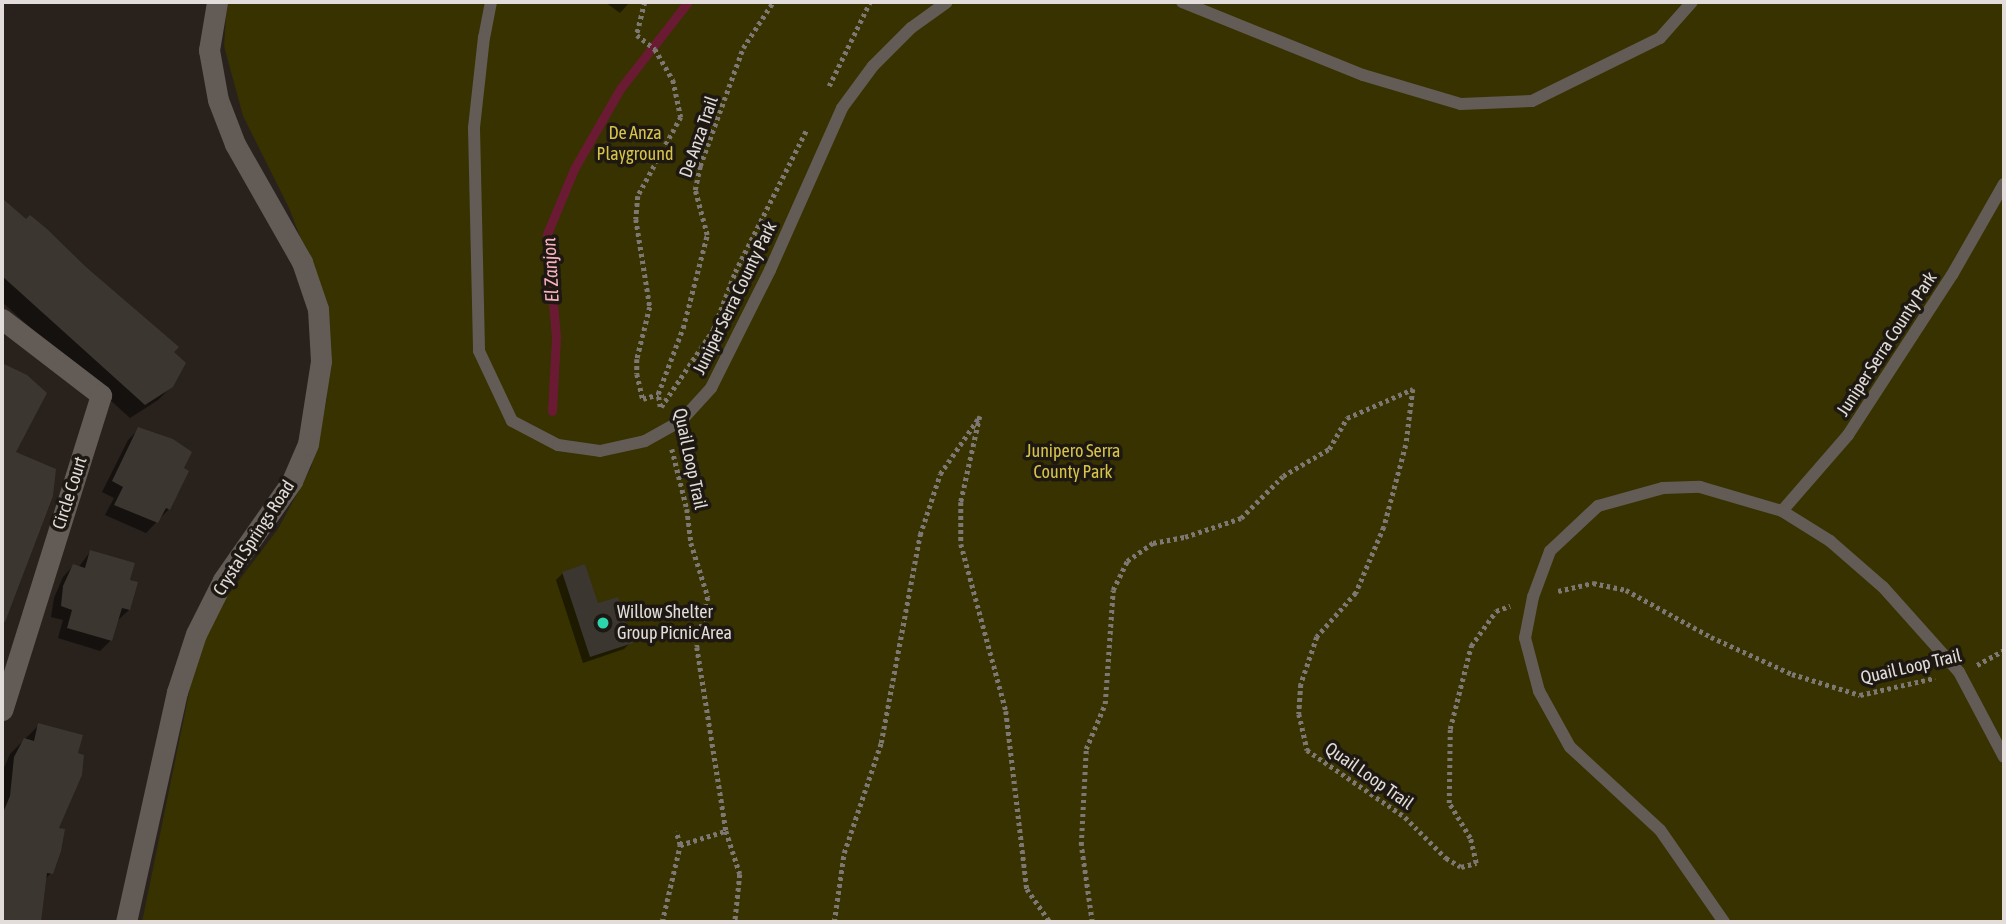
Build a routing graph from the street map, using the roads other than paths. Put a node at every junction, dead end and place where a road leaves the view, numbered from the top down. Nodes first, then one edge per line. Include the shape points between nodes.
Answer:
1 (217, 2) edge
2 (491, 2) edge
3 (947, 2) edge
4 (1182, 2) edge
5 (1692, 2) edge
6 (2004, 184) edge
7 (2, 319) edge
8 (1782, 510) junction
9 (2, 710) edge
10 (2004, 757) edge
11 (126, 922) edge
12 (1724, 922) edge

1 - 11 street, Crystal Springs Road via 209,50 218,100 235,144 302,261 318,309 321,361 308,444 297,469 223,580 196,634 177,692
2 - 3 lane, Juniper Serra County Park via 474,128 479,351 512,421 558,445 600,451 645,442 681,421 711,388 842,108 873,66 911,28
4 - 5 lane via 1363,75 1461,104 1532,100 1660,38
6 - 8 lane, Juniper Serra County Park via 1952,275 1848,435
7 - 9 street, Circle Court via 101,395
8 - 10 lane via 1830,541 1883,587 1959,672
8 - 12 lane via 1700,487 1663,488 1598,506 1550,551 1533,597 1525,638 1539,691 1570,747 1660,830

